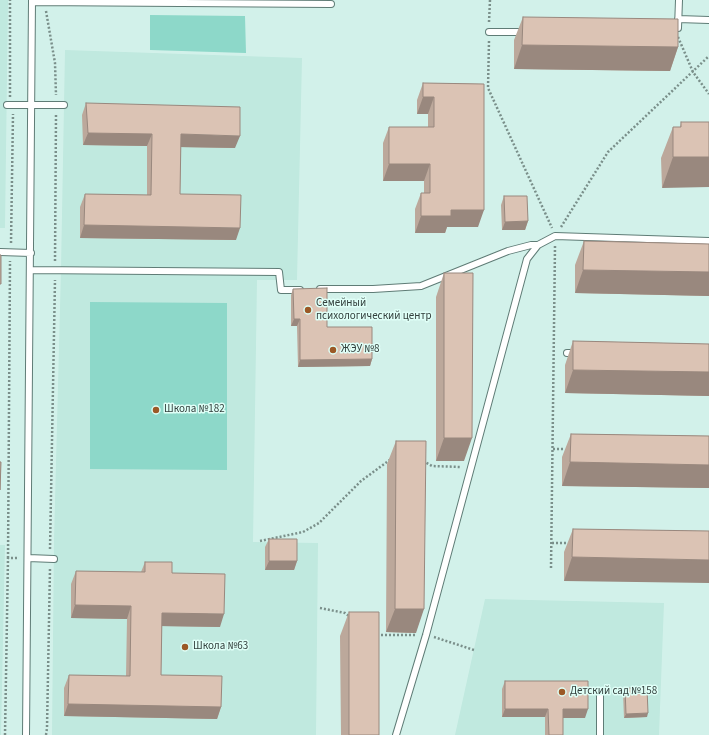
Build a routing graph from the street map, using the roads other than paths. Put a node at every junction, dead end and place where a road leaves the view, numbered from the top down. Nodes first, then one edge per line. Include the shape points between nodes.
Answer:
1 (679, 0) edge
2 (32, 1) edge
3 (260, 2) edge
4 (331, 4) dead end
5 (678, 19) junction
6 (709, 20) edge
7 (489, 32) road end
8 (529, 32) edge
9 (678, 36) edge
10 (10, 105) road end
11 (31, 105) junction
12 (64, 105) dead end
13 (709, 240) edge
14 (538, 245) junction
15 (0, 252) edge
16 (31, 253) junction
17 (31, 270) junction
18 (304, 290) edge
19 (312, 290) edge
20 (567, 353) dead end
21 (582, 354) edge
22 (28, 558) junction
23 (52, 558) road end
24 (600, 695) dead end
25 (26, 735) edge
26 (396, 735) edge
27 (600, 735) edge

1 - 5 lane
2 - 3 lane
2 - 11 lane
3 - 4 lane
5 - 6 lane
5 - 9 lane
7 - 8 lane
10 - 11 lane
11 - 12 lane
11 - 16 lane
13 - 14 lane via 555,236
14 - 19 lane via 508,251 421,286
14 - 26 lane via 528,259 426,635
15 - 16 lane
16 - 17 lane
17 - 18 lane via 279,272 281,290
17 - 22 lane
20 - 21 lane
22 - 23 lane
22 - 25 lane
24 - 27 lane

